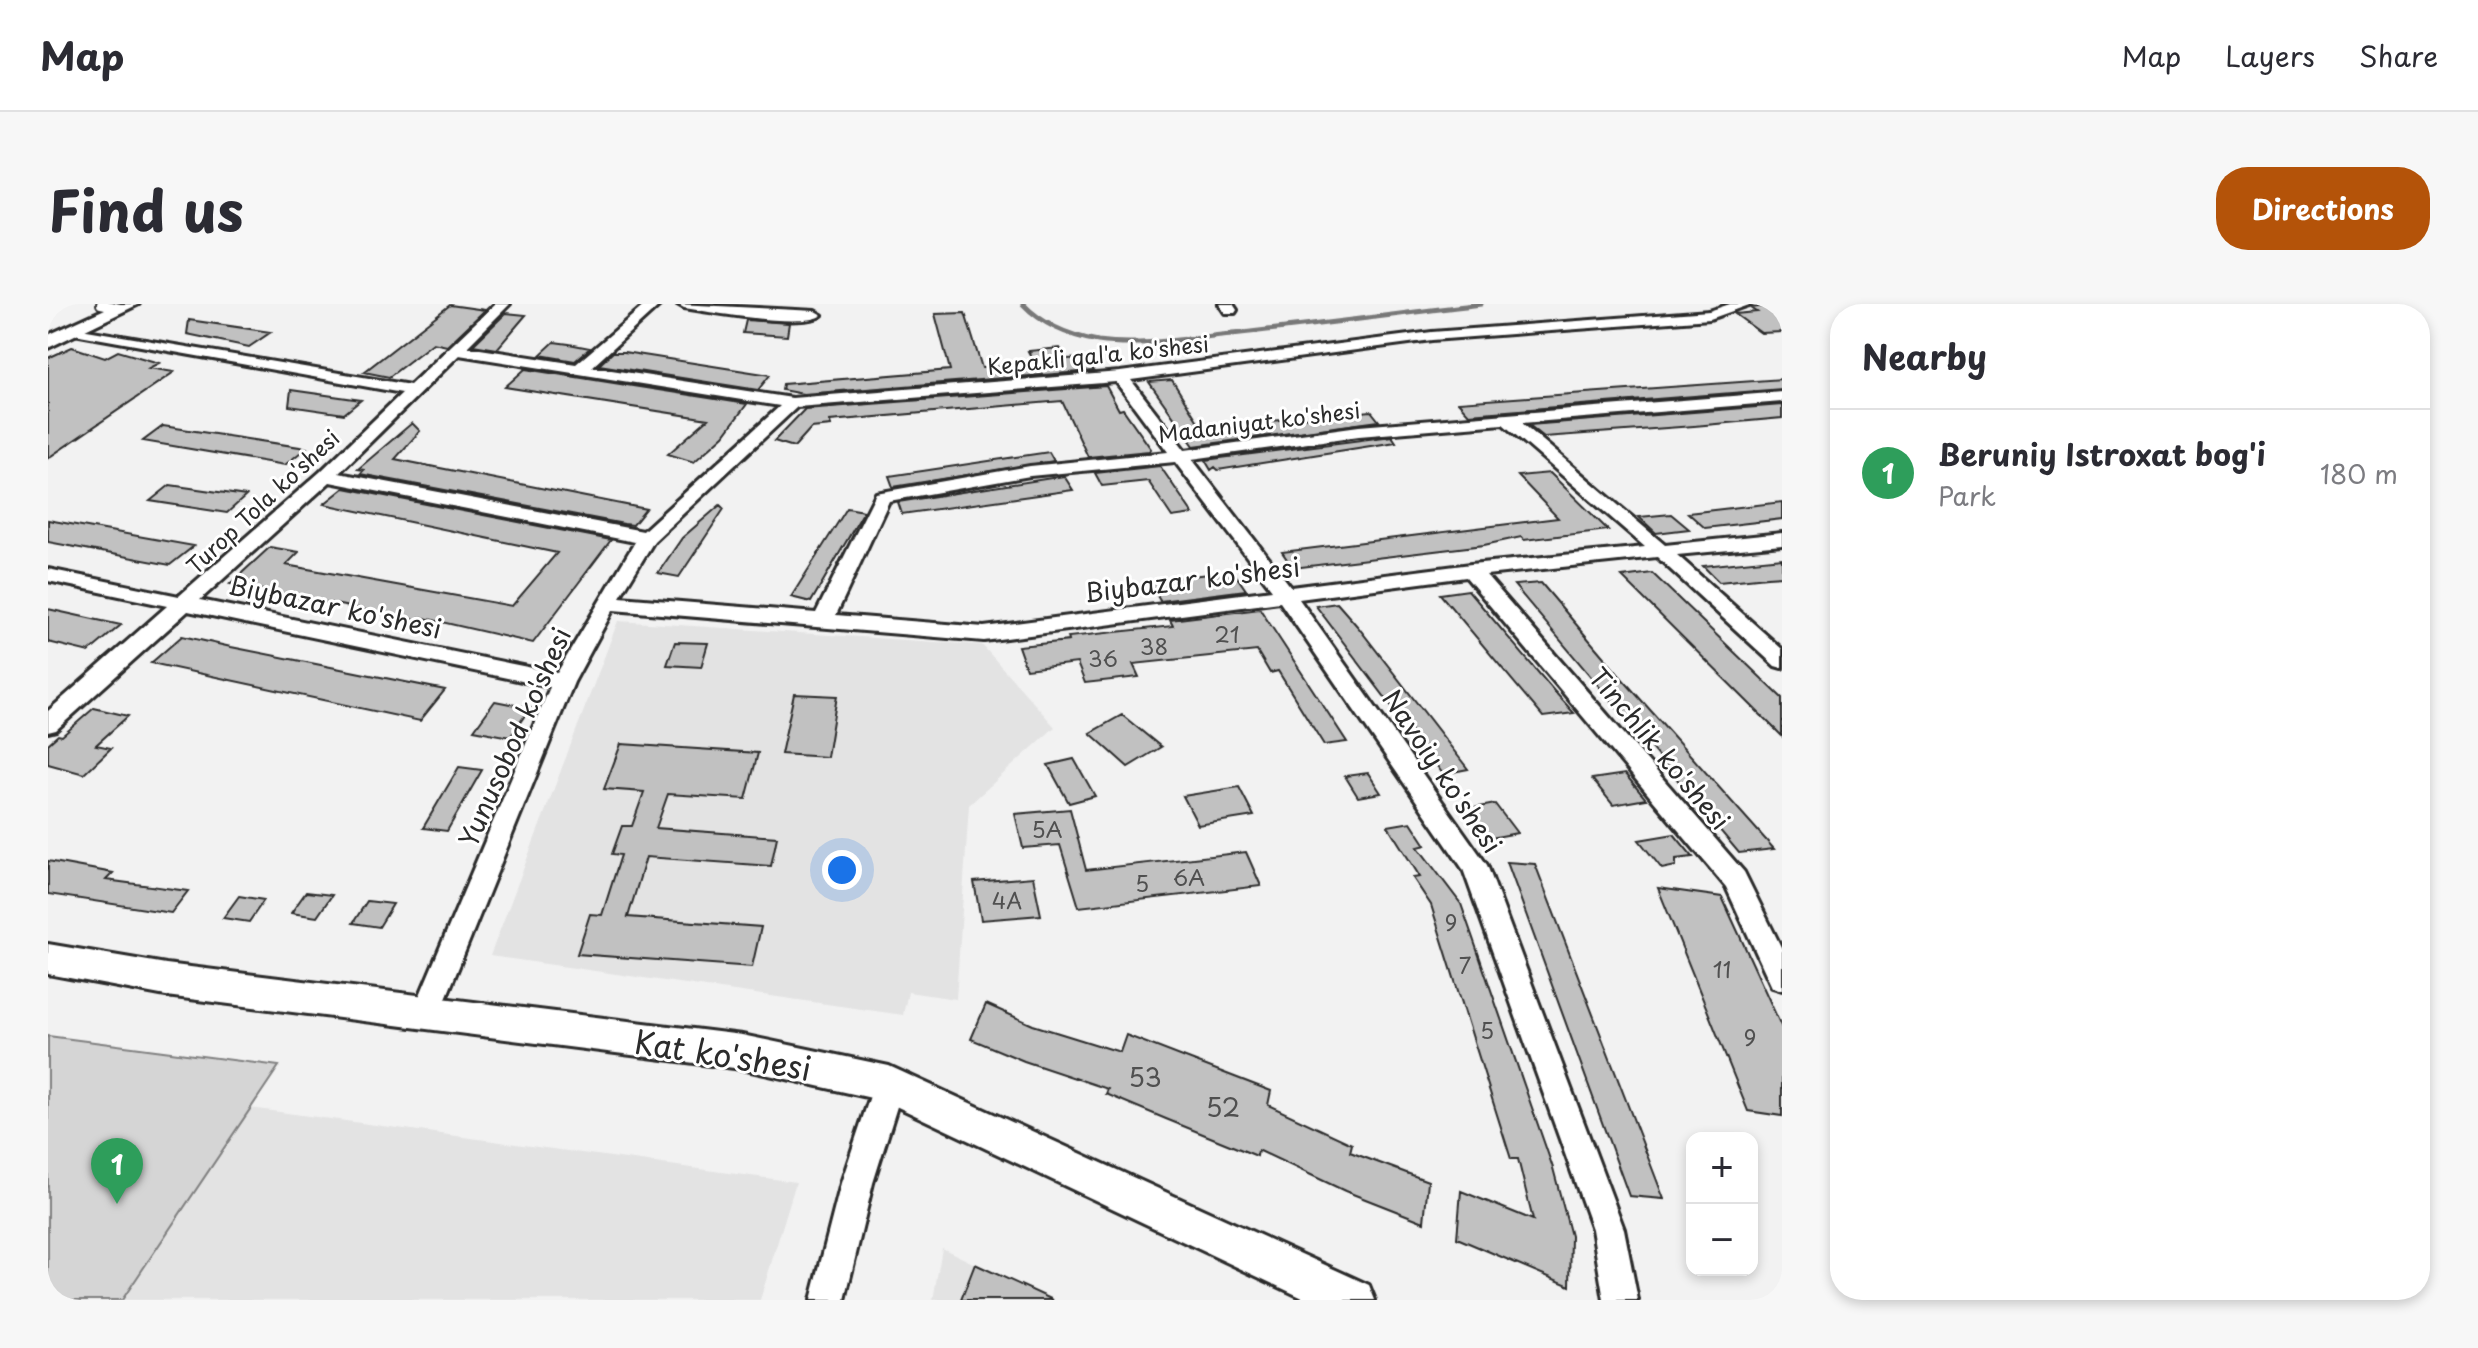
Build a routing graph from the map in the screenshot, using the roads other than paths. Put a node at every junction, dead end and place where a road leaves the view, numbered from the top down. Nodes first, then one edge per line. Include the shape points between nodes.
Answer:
1 (101, 304) edge
2 (500, 304) edge
3 (654, 304) edge
4 (684, 304) edge
5 (1745, 304) edge
6 (125, 306) edge
7 (815, 315) dead end
8 (74, 330) junction
9 (48, 342) edge
10 (457, 350) junction
11 (580, 369) junction
12 (1120, 377) junction
13 (416, 391) junction
14 (1782, 397) edge
15 (792, 403) junction
16 (1506, 418) junction
17 (1180, 456) junction
18 (326, 476) junction
19 (647, 538) junction
20 (1782, 539) edge
21 (1660, 550) junction
22 (1471, 570) junction
23 (48, 575) edge
24 (1286, 595) junction
25 (607, 603) junction
26 (185, 604) junction
27 (823, 621) junction
28 (1782, 661) edge
29 (563, 682) junction
30 (48, 724) edge
31 (48, 959) edge
32 (1782, 978) edge
33 (426, 1014) junction
34 (889, 1084) junction
35 (828, 1300) edge
36 (1354, 1300) edge
37 (1621, 1300) edge

1 - 6 lane
2 - 10 street, Turop Tola ko'shesi
3 - 11 street
4 - 7 street via 767,315
5 - 12 street, Kepakli qal'a ko'shesi via 1710,315 1432,336
6 - 8 street
8 - 9 street
8 - 13 street
10 - 11 street, Kepakli qal'a ko'shesi
10 - 13 street, Turop Tola ko'shesi
11 - 15 street, Kepakli qal'a ko'shesi
12 - 15 street, Kepakli qal'a ko'shesi
12 - 17 street, Navoiy ko'shesi
13 - 18 street, Turop Tola ko'shesi
14 - 16 street, Madaniyat ko'shesi
15 - 19 street, Yunusobod ko'shesi
16 - 17 street, Madaniyat ko'shesi via 1359,431
16 - 21 street
17 - 24 street, Navoiy ko'shesi
17 - 27 street, Madaniyat ko'shesi via 1030,471 882,497
18 - 19 street
18 - 26 street, Turop Tola ko'shesi
19 - 25 street, Yunusobod ko'shesi
20 - 21 street, Biybazar ko'shesi
21 - 22 street, Biybazar ko'shesi
21 - 28 street
22 - 24 street, Biybazar ko'shesi
22 - 32 street, Tinchlik ko'shesi via 1735,880
23 - 26 street, Biybazar ko'shesi
24 - 27 street, Biybazar ko'shesi via 984,634
24 - 37 street, Navoiy ko'shesi via 1474,865 1608,1229
25 - 27 street, Biybazar ko'shesi
25 - 29 street, Yunusobod ko'shesi
26 - 29 street, Biybazar ko'shesi
26 - 30 street, Turop Tola ko'shesi
29 - 33 street, Yunusobod ko'shesi
31 - 33 street, Kat ko'shesi
33 - 34 street, Kat ko'shesi via 742,1052
34 - 35 street
34 - 36 street, Kat ko'shesi

